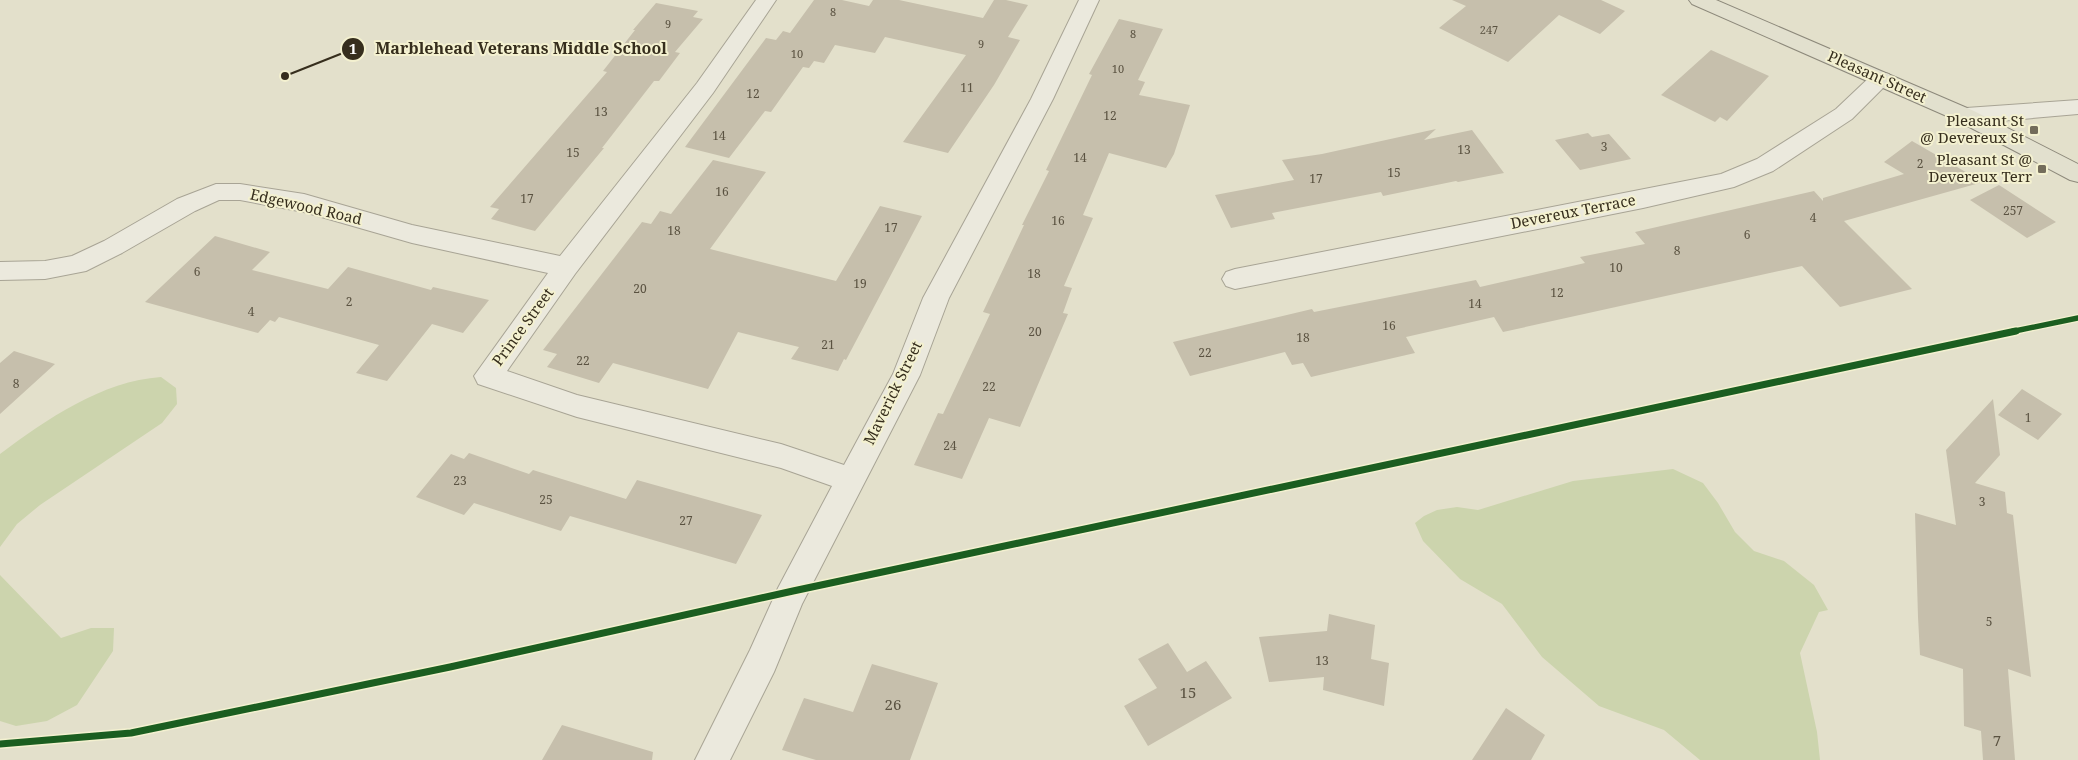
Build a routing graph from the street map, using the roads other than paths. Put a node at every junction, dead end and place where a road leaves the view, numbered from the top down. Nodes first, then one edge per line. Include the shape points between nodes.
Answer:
1 (766, 0) edge
2 (1089, 0) edge
3 (1699, 0) edge
4 (1881, 79) junction
5 (2078, 107) edge
6 (1966, 116) junction
7 (2078, 174) edge
8 (566, 267) junction
9 (0, 271) edge
10 (1235, 279) dead end
11 (850, 480) junction
12 (712, 760) edge

1 - 8 street, Prince Street via 705,88
2 - 11 street, Maverick Street via 1042,99 936,298 906,375
3 - 4 main road, Pleasant Street
4 - 6 main road, Pleasant Street
4 - 10 street, Devereux Terrace via 1844,114 1765,165 1726,181
5 - 6 street
6 - 7 main road, Pleasant Street
8 - 9 street, Edgewood Road via 412,234 304,203 240,192 216,192 77,264 45,270
8 - 11 street, Prince Street via 488,376 577,406 781,456
11 - 12 street, Maverick Street via 789,598 762,661

